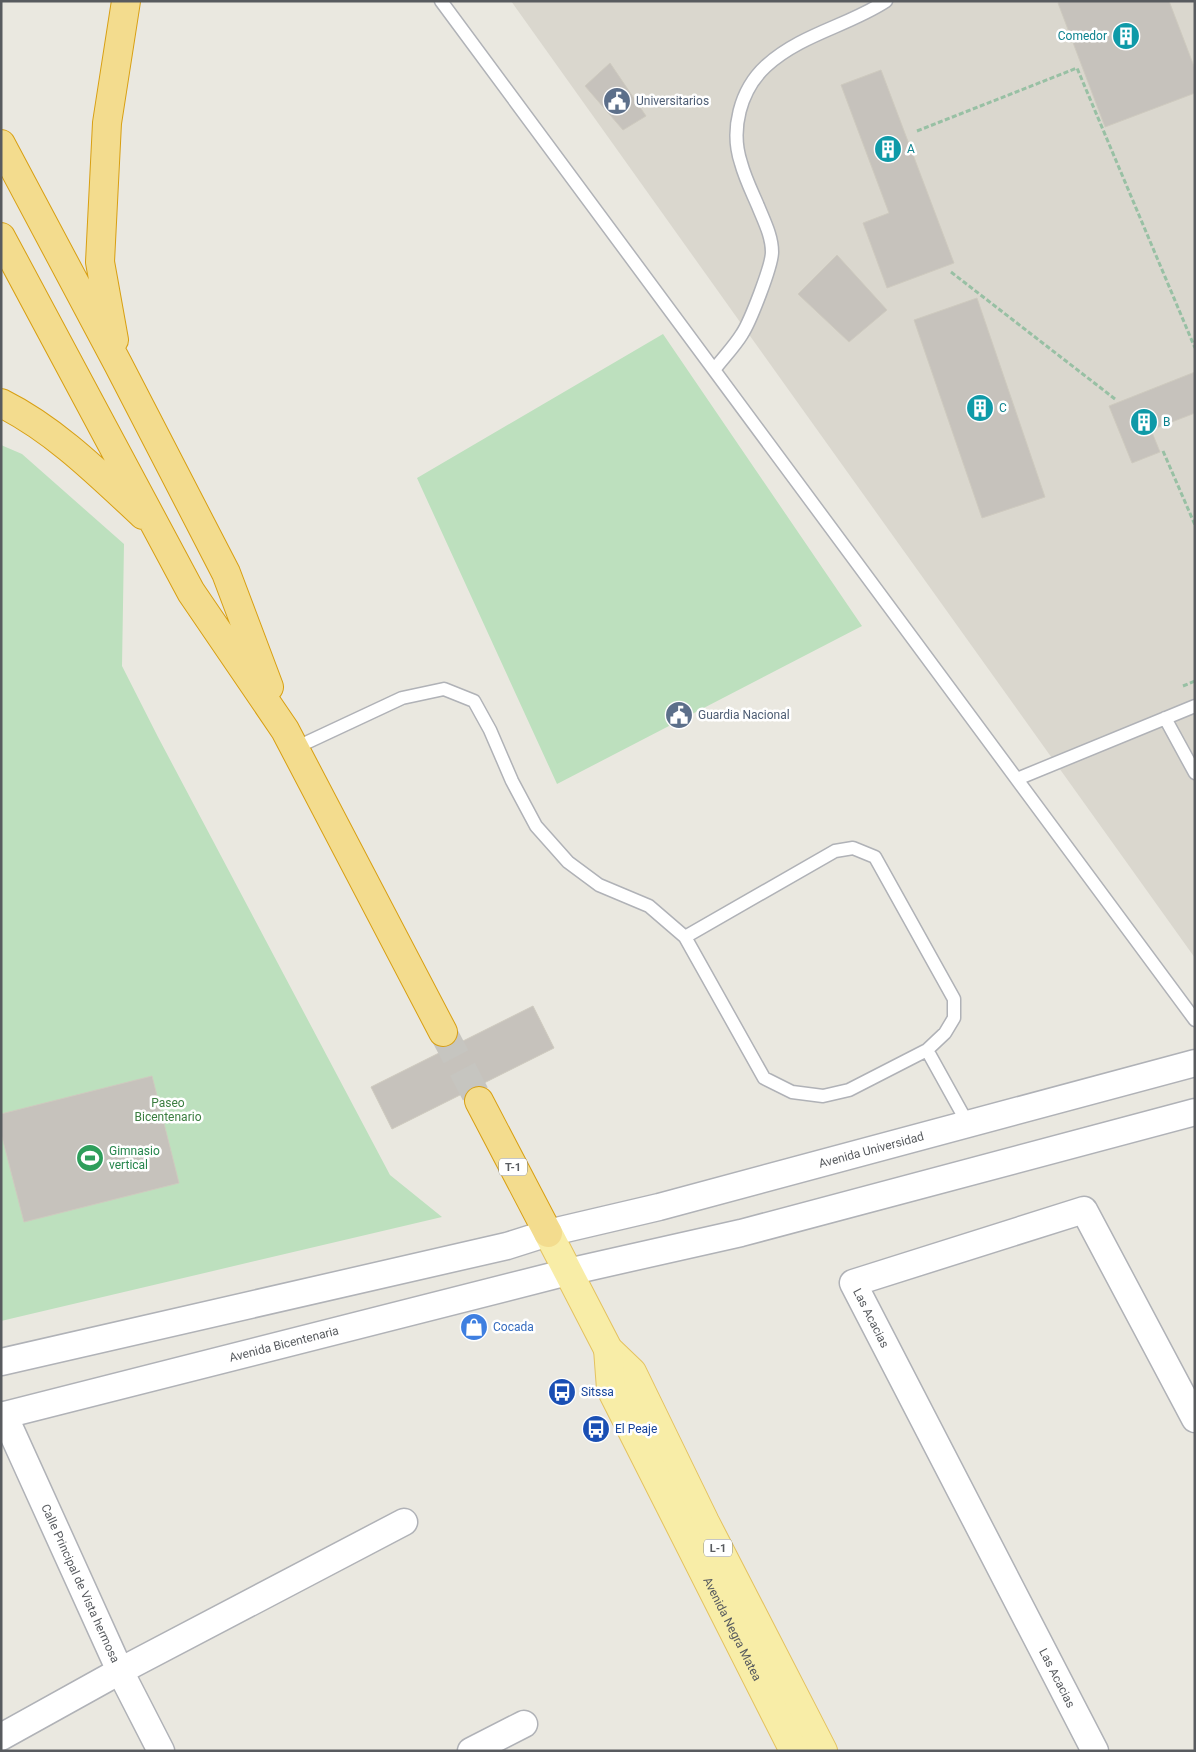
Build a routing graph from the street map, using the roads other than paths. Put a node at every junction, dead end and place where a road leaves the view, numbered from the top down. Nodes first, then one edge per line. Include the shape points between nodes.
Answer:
1 (126, 1) edge
2 (441, 1) edge
3 (886, 1) edge
4 (1, 144) edge
5 (1, 236) edge
6 (118, 364) junction
7 (714, 370) junction
8 (1, 403) edge
9 (158, 528) junction
10 (1195, 706) edge
11 (1165, 718) junction
12 (290, 739) junction
13 (1195, 773) edge
14 (1017, 779) junction
15 (685, 937) junction
16 (1195, 1020) edge
17 (443, 1032) tunnel mouth
18 (926, 1050) junction
19 (1195, 1063) edge
20 (479, 1101) tunnel mouth
21 (1195, 1112) edge
22 (968, 1124) junction
23 (548, 1233) junction
24 (568, 1272) junction
25 (608, 1349) junction
26 (1, 1362) edge
27 (3, 1415) edge
28 (1195, 1420) edge
29 (404, 1522) dead end
30 (120, 1671) junction
31 (524, 1724) dead end
32 (1, 1737) edge
33 (161, 1751) edge
34 (471, 1751) edge
35 (794, 1751) edge
36 (823, 1751) edge
37 (1095, 1751) edge

1 - 6 highway via 107,123 100,262
2 - 7 lane
3 - 7 lane via 779,55 753,81 744,97 736,130 737,146 770,234 771,262 745,329
4 - 6 highway
5 - 9 highway
6 - 12 highway via 226,573
7 - 14 lane
8 - 9 highway via 72,450
9 - 12 highway via 191,592
10 - 11 lane
11 - 13 lane
11 - 14 lane
12 - 15 lane via 402,698 444,689 474,701 536,826 568,862 599,885 649,906
12 - 17 highway
14 - 16 lane
15 - 18 lane via 764,1078 792,1092 823,1096 849,1090
15 - 18 lane via 835,851 853,848 874,857 954,999 954,1018 945,1033
18 - 22 lane
19 - 22 street, Avenida Universidad
20 - 23 highway, T-1
21 - 24 street via 741,1233
22 - 23 street, Avenida Universidad via 660,1207
23 - 24 main road, L-1
23 - 26 street via 507,1246
24 - 25 main road, L-1
24 - 27 street, Avenida Bicentenaria
25 - 35 main road, Avenida Negra Matea / L-1 via 611,1389
25 - 36 main road, Avenida Negra Matea / L-1 via 632,1372
27 - 30 street, Calle Principal de Vista hermosa
28 - 37 street, Las Acacias via 1084,1210 853,1283
29 - 30 street
30 - 32 street
30 - 33 street, Calle Principal de Vista hermosa
31 - 34 street

